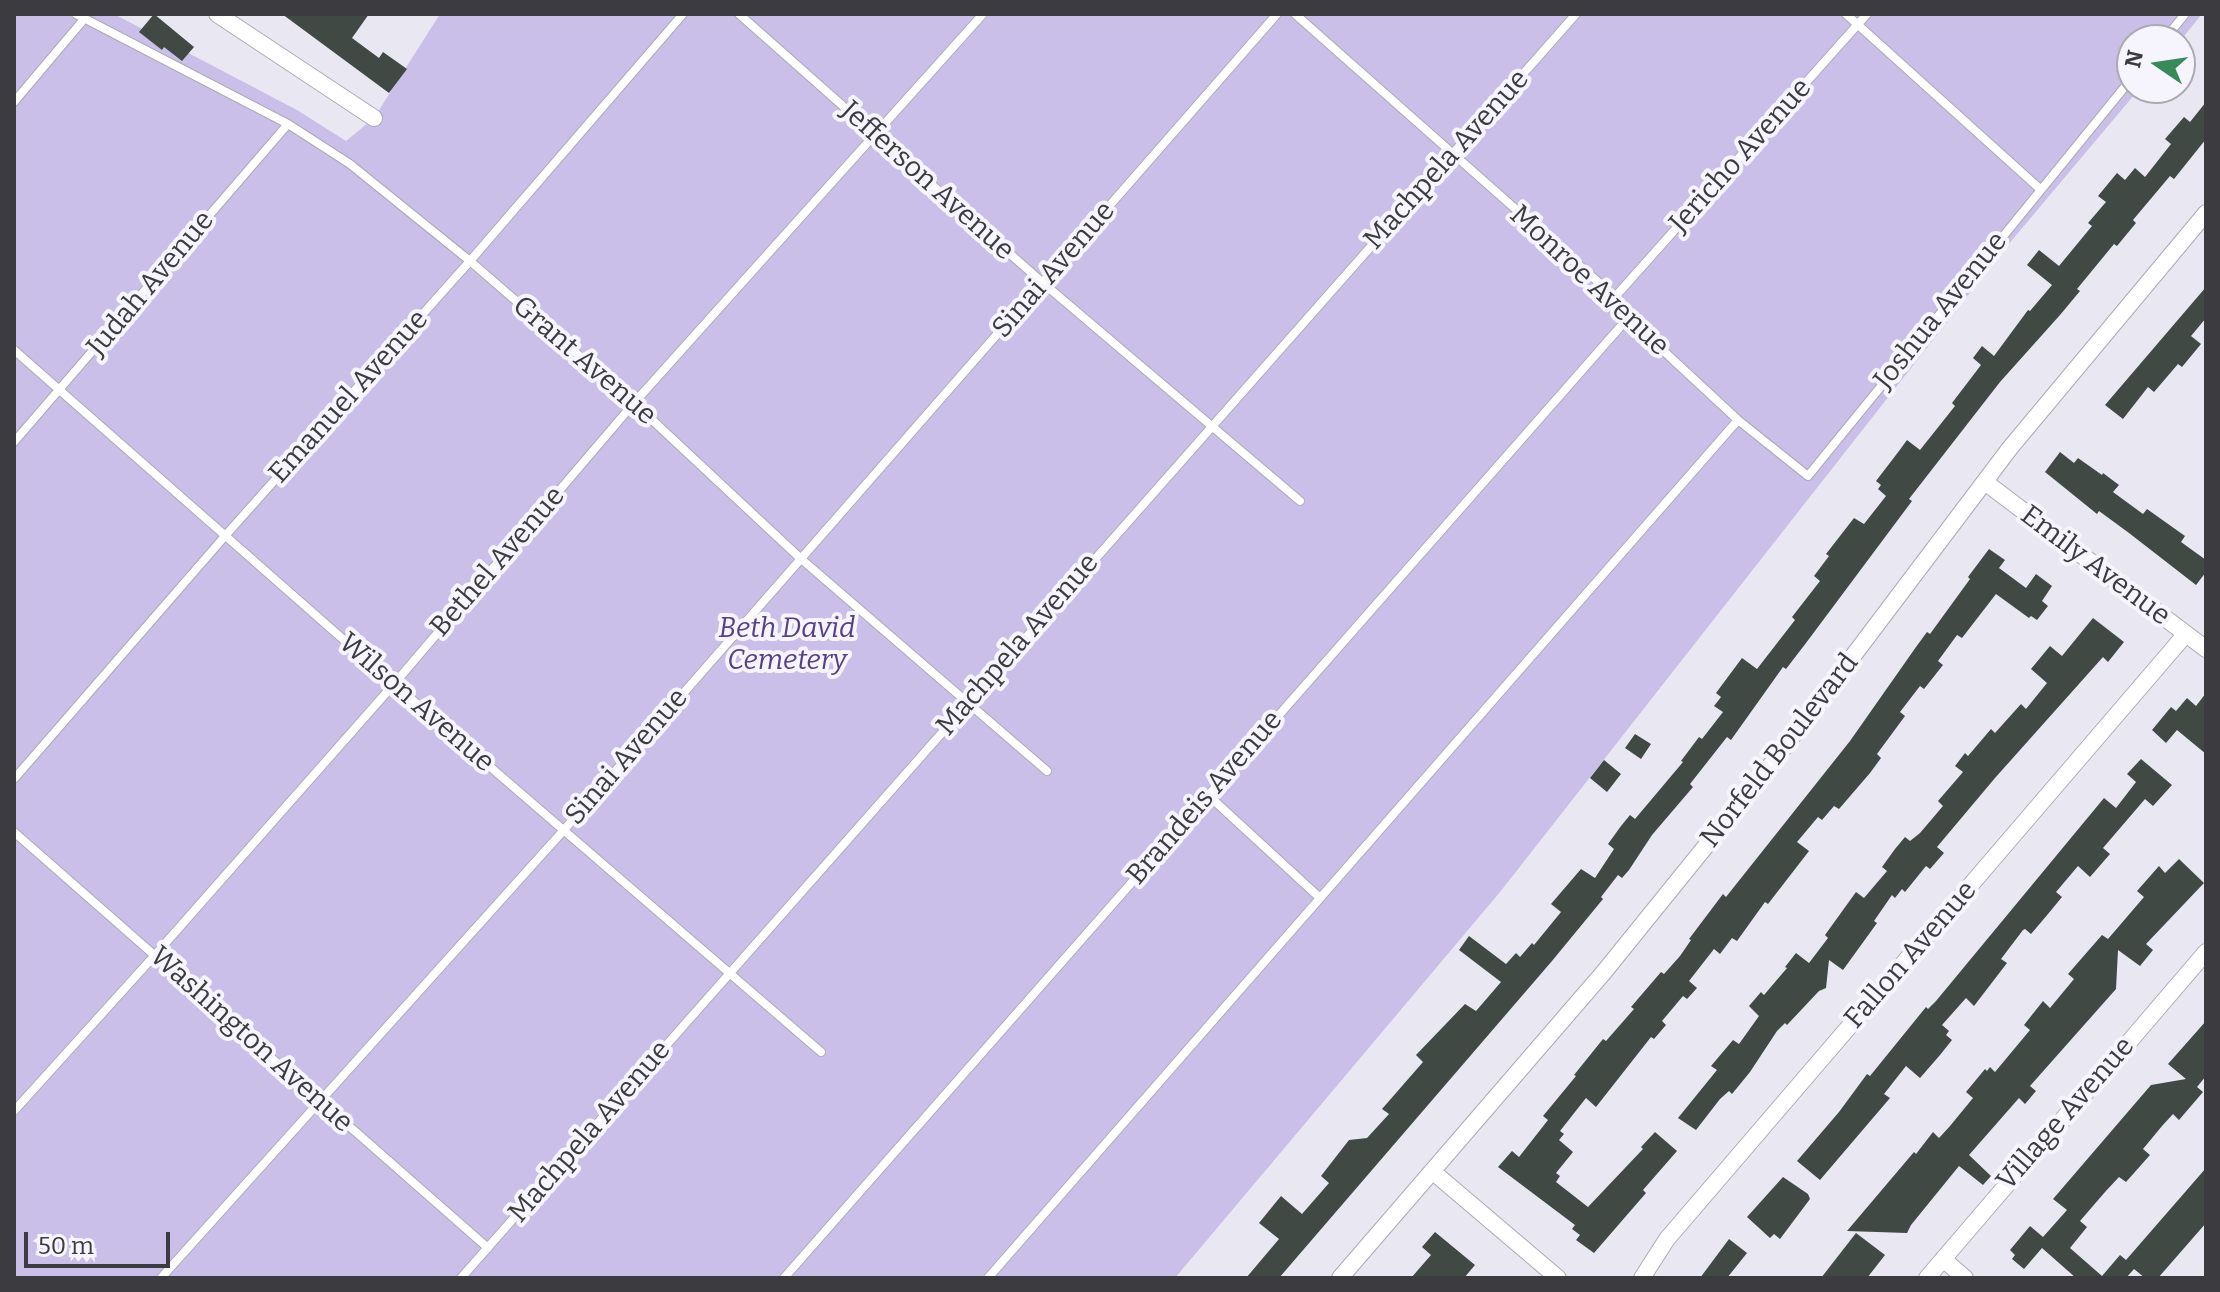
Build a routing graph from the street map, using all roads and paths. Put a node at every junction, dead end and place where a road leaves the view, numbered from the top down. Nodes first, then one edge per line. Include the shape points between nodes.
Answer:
1 (217, 14) edge
2 (683, 14) edge
3 (739, 14) edge
4 (983, 14) edge
5 (1277, 14) edge
6 (1295, 14) edge
7 (1576, 14) edge
8 (1846, 14) edge
9 (1867, 14) edge
10 (80, 16) edge
11 (1858, 24) junction
12 (2116, 97) edge
13 (14, 102) edge
14 (374, 118) dead end
15 (288, 124) junction
16 (876, 135) junction
17 (1451, 155) junction
18 (2040, 189) junction
19 (2206, 213) edge
20 (470, 261) junction
21 (1043, 283) junction
22 (1615, 297) junction
23 (1628, 318) junction
24 (14, 350) edge
25 (60, 391) junction
26 (634, 403) junction
27 (1738, 420) junction
28 (1212, 425) junction
29 (14, 442) edge
30 (1985, 482) junction
31 (1300, 501) dead end
32 (225, 536) junction
33 (800, 558) junction
34 (2185, 635) junction
35 (2206, 649) edge
36 (394, 684) junction
37 (968, 702) junction
38 (1047, 771) dead end
39 (14, 779) edge
40 (1208, 795) junction
41 (563, 831) junction
42 (14, 832) edge
43 (1320, 898) junction
44 (2206, 952) edge
45 (155, 955) junction
46 (730, 974) junction
47 (821, 1052) dead end
48 (319, 1102) junction
49 (14, 1111) edge
50 (1432, 1171) junction
51 (488, 1248) junction
52 (1943, 1259) junction
53 (788, 1277) edge
54 (161, 1278) edge
55 (461, 1278) edge
56 (988, 1278) edge
57 (1340, 1278) edge
58 (1558, 1278) edge
59 (1642, 1278) edge
60 (1927, 1278) edge
61 (1965, 1278) edge

1 - 14 street
2 - 20 lane, Emanuel Avenue
3 - 16 lane, Jefferson Avenue
4 - 16 lane, Bethel Avenue
5 - 21 lane, Sinai Avenue
6 - 17 lane, Monroe Avenue
7 - 17 lane, Machpela Avenue
8 - 11 lane
9 - 11 lane, Jericho Avenue
10 - 13 lane
10 - 15 lane, Grant Avenue
11 - 18 lane
11 - 22 lane, Jericho Avenue
12 - 18 lane, Joshua Avenue
15 - 20 lane, Grant Avenue via 350,164
15 - 25 lane, Judah Avenue
16 - 21 lane, Jefferson Avenue
16 - 26 lane, Bethel Avenue
17 - 22 lane, Monroe Avenue
17 - 28 lane, Machpela Avenue
18 - 27 lane, Joshua Avenue via 1808,476
19 - 30 street, Norfeld Boulevard
20 - 26 lane, Grant Avenue
20 - 32 lane, Emanuel Avenue
21 - 28 lane, Jefferson Avenue
21 - 33 lane, Sinai Avenue
22 - 23 lane, Monroe Avenue
23 - 27 lane, Monroe Avenue
23 - 40 lane, Brandeis Avenue
24 - 25 lane, Wilson Avenue
25 - 29 lane, Judah Avenue
25 - 32 lane, Wilson Avenue
26 - 33 lane, Grant Avenue
26 - 36 lane, Bethel Avenue
27 - 43 lane
28 - 31 lane, Jefferson Avenue
28 - 37 lane, Machpela Avenue
30 - 34 street, Emily Avenue
30 - 50 street, Norfeld Boulevard via 1764,774 1604,972
32 - 36 lane, Wilson Avenue
32 - 39 lane, Emanuel Avenue
33 - 37 lane, Grant Avenue
33 - 41 lane, Sinai Avenue
34 - 35 street, Emily Avenue
34 - 59 street, Fallon Avenue via 1667,1239
36 - 41 lane, Wilson Avenue
36 - 45 lane, Bethel Avenue
37 - 38 lane, Grant Avenue
37 - 46 lane, Machpela Avenue
40 - 43 lane
40 - 53 lane, Brandeis Avenue
41 - 46 lane, Wilson Avenue
41 - 48 lane, Sinai Avenue
42 - 45 lane, Washington Avenue
43 - 56 lane
44 - 52 street, Village Avenue
45 - 48 lane, Washington Avenue
45 - 49 lane, Bethel Avenue
46 - 47 lane, Wilson Avenue
46 - 51 lane, Machpela Avenue
48 - 51 lane, Washington Avenue
48 - 54 lane, Sinai Avenue
50 - 57 street, Norfeld Boulevard
50 - 58 street
51 - 55 lane, Machpela Avenue
52 - 60 street, Village Avenue
52 - 61 street

